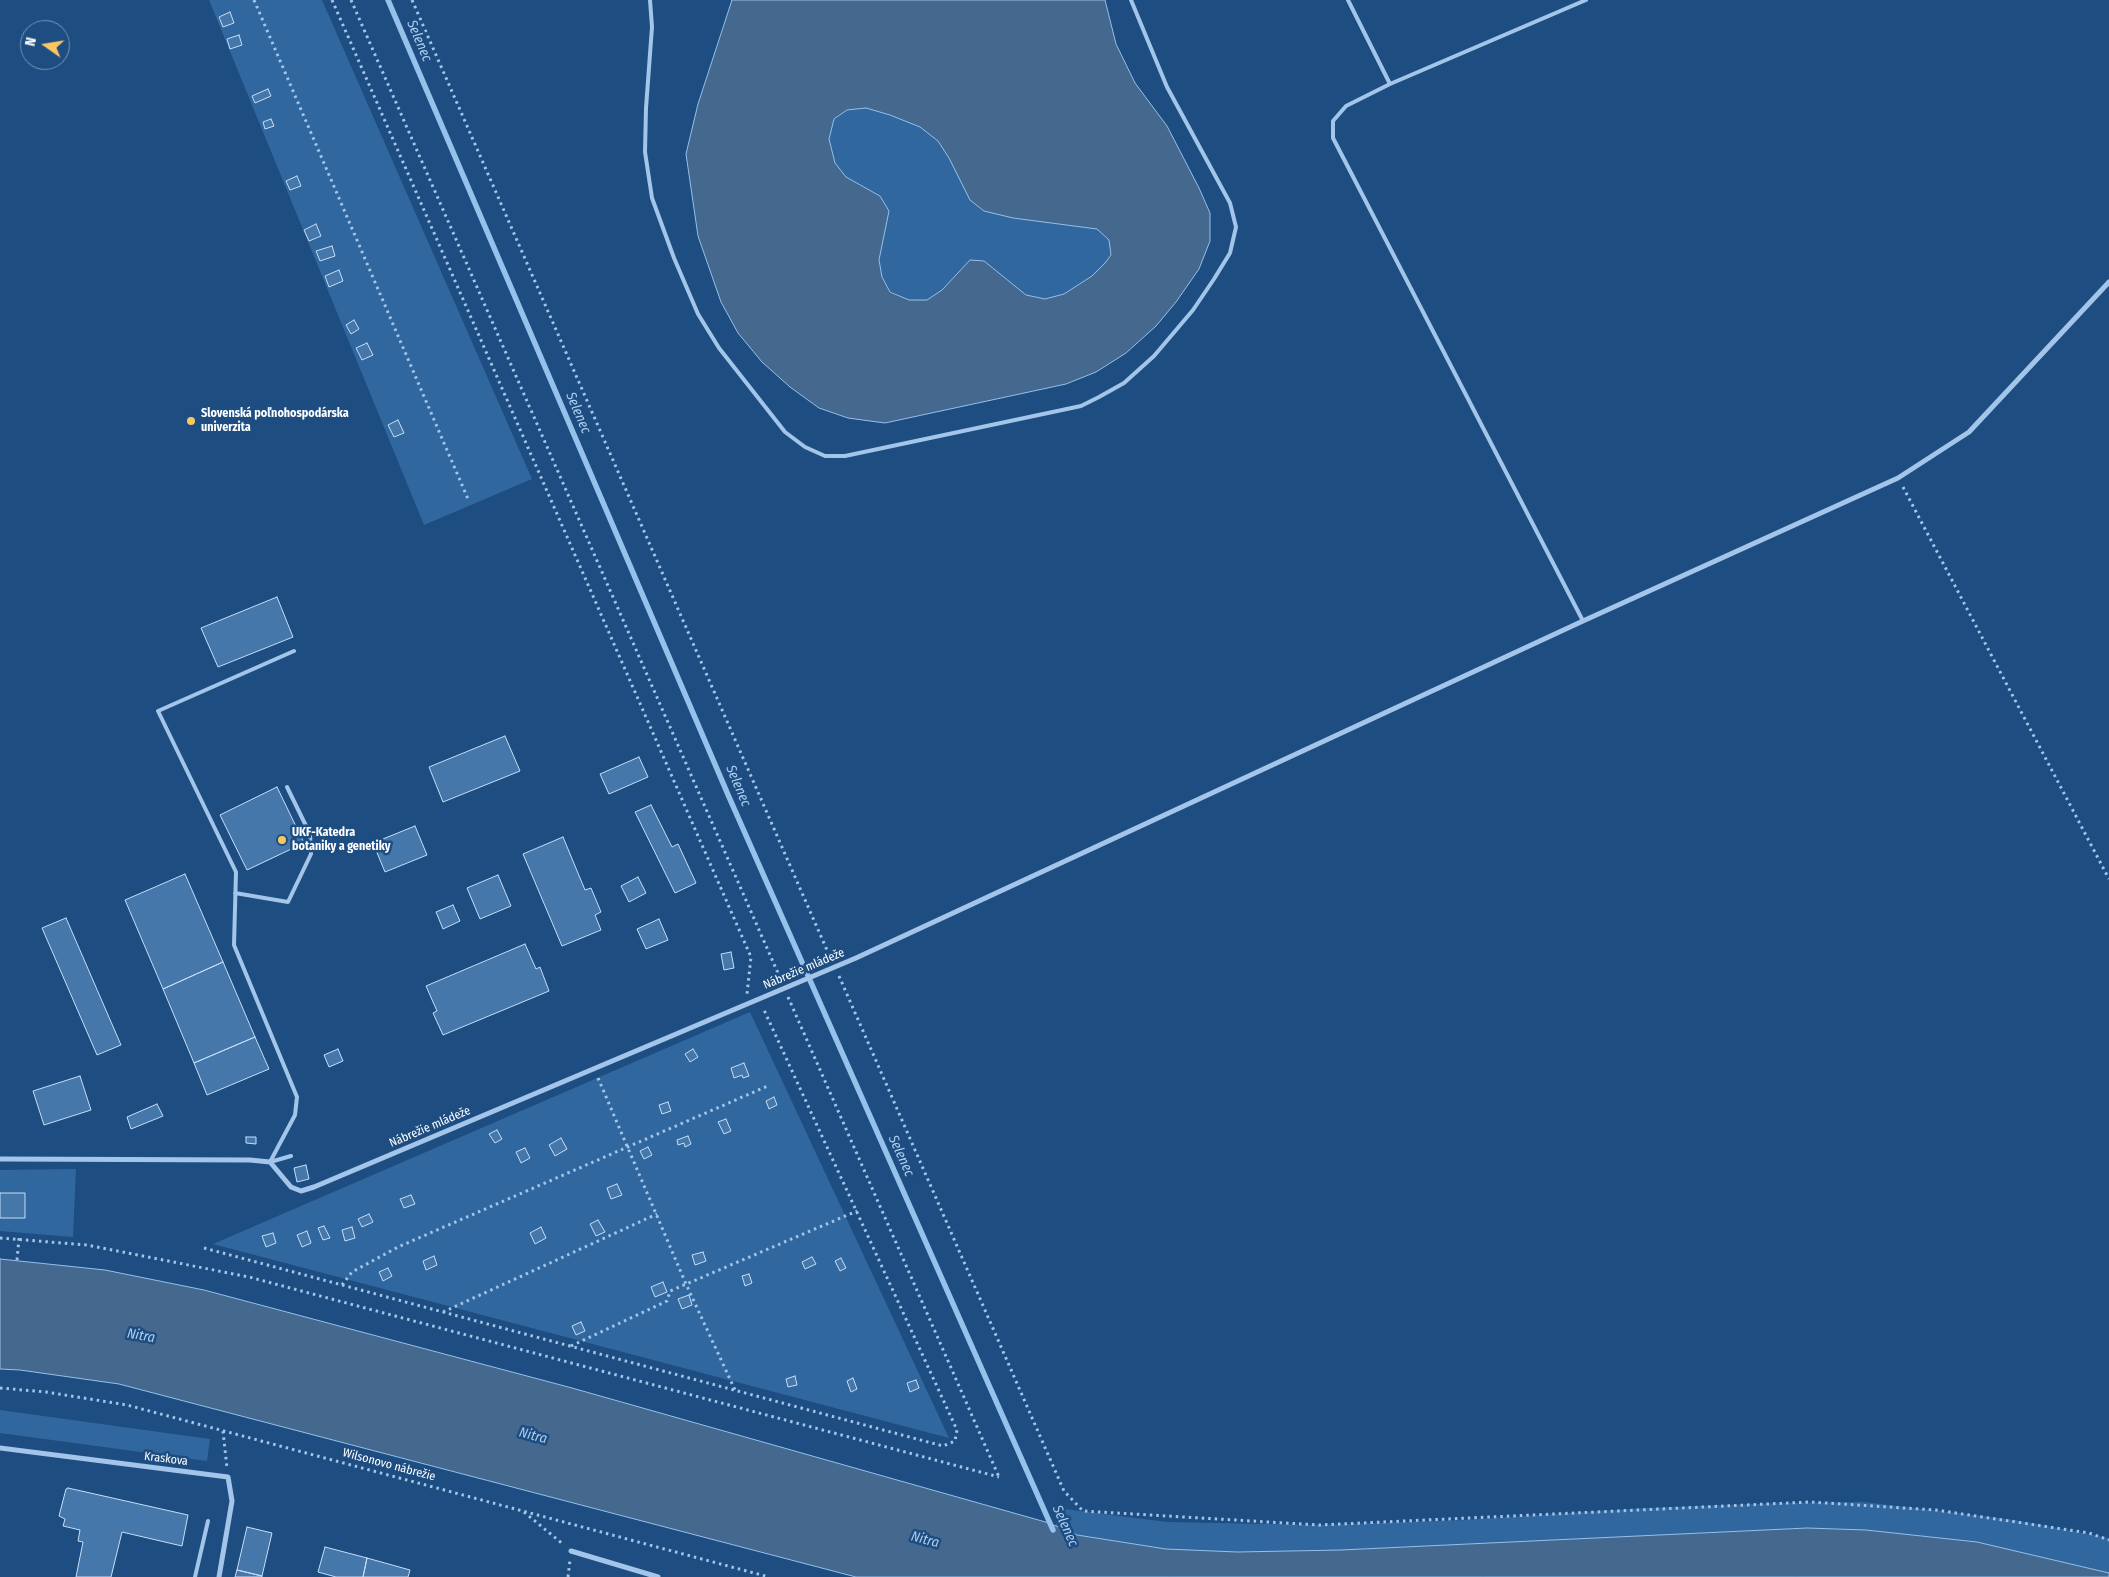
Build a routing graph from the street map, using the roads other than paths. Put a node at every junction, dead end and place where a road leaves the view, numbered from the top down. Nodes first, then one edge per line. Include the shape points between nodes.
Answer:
1 (650, 0) edge
2 (1130, 0) edge
3 (1348, 0) edge
4 (1586, 0) edge
5 (1390, 84) junction
6 (2109, 282) edge
7 (1583, 621) junction
8 (294, 651) dead end
9 (287, 788) dead end
10 (235, 893) junction
11 (291, 1156) dead end
12 (0, 1159) edge
13 (270, 1162) junction
14 (0, 1448) edge
15 (208, 1521) dead end
16 (571, 1551) road end
17 (196, 1577) edge
18 (219, 1577) edge
19 (658, 1577) edge

1 - 2 lane via 652,27 645,152 652,198 674,258 698,314 718,348 785,432 805,447 825,456 845,456 1081,406 1099,398 1124,383 1154,356 1214,279 1230,253 1236,226 1230,203 1167,87
3 - 5 lane
4 - 5 lane
5 - 7 lane via 1346,106 1333,121 1333,138
6 - 7 street, Nábrežie mládeže via 1969,432 1898,478
7 - 13 street, Nábrežie mládeže via 856,958 314,1187 301,1191 291,1187
8 - 10 lane via 158,711 236,872
9 - 10 lane via 310,834 311,854 288,902
10 - 13 lane via 234,945 297,1097 295,1115
11 - 13 lane
12 - 13 street
14 - 18 street, Kraskova via 228,1477 232,1502
15 - 17 lane
16 - 19 street

